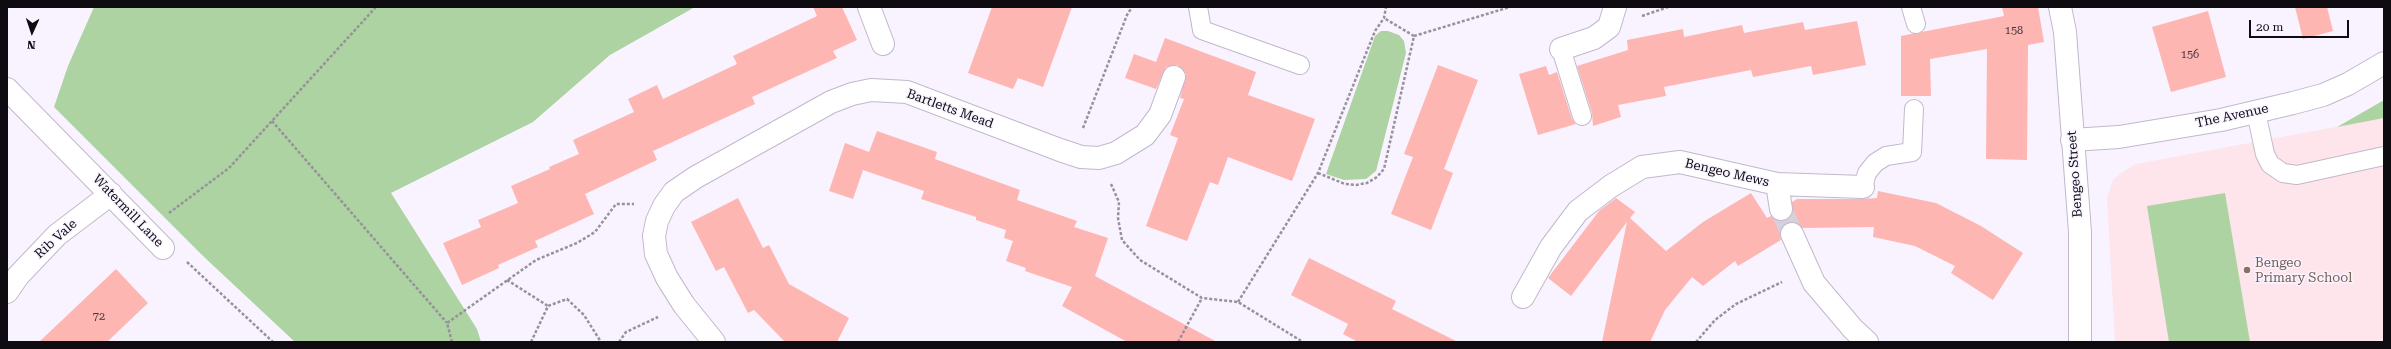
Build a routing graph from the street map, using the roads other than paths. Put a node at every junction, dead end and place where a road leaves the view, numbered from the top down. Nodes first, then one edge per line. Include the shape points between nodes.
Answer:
1 (869, 7) edge
2 (1198, 7) edge
3 (1615, 7) edge
4 (1911, 7) edge
5 (2060, 7) edge
6 (1916, 24) dead end
7 (883, 44) dead end
8 (1561, 49) joint
9 (2384, 63) edge
10 (1300, 65) dead end
11 (1174, 77) dead end
12 (7, 89) edge
13 (1914, 109) dead end
14 (2256, 112) junction
15 (1582, 116) dead end
16 (2072, 140) junction
17 (2384, 156) edge
18 (1776, 184) junction
19 (1863, 187) joint
20 (111, 194) junction
21 (1782, 209) tunnel mouth
22 (1792, 234) tunnel mouth
23 (163, 248) road end
24 (7, 292) edge
25 (1524, 297) dead end
26 (714, 342) edge
27 (1868, 342) edge
28 (2080, 342) edge

1 - 7 street
2 - 10 lane via 1202,30
3 - 8 street via 1609,27 1594,38
4 - 6 lane
5 - 16 street, Bengeo Street via 2065,32
8 - 15 lane
9 - 14 street, The Avenue via 2371,73 2322,95
11 - 26 street, Bartletts Mead via 1160,115 1145,135 1116,153 1100,158 1081,157 1060,150 907,92 871,90 831,102 696,177 674,192 664,206 654,236 656,254 684,305
12 - 20 street, Watermill Lane
13 - 19 lane via 1912,152 1886,156 1875,163
14 - 16 street, The Avenue via 2119,137
14 - 17 lane via 2265,154 2270,164 2283,173 2297,175
16 - 28 street, Bengeo Street via 2080,255
18 - 19 street, Bengeo Mews
18 - 21 street, Bengeo Mews
18 - 25 street, Bengeo Mews via 1680,162 1642,167 1578,211 1551,247
20 - 23 street, Watermill Lane
20 - 24 street, Rib Vale via 57,234 18,276
22 - 27 street via 1814,283

